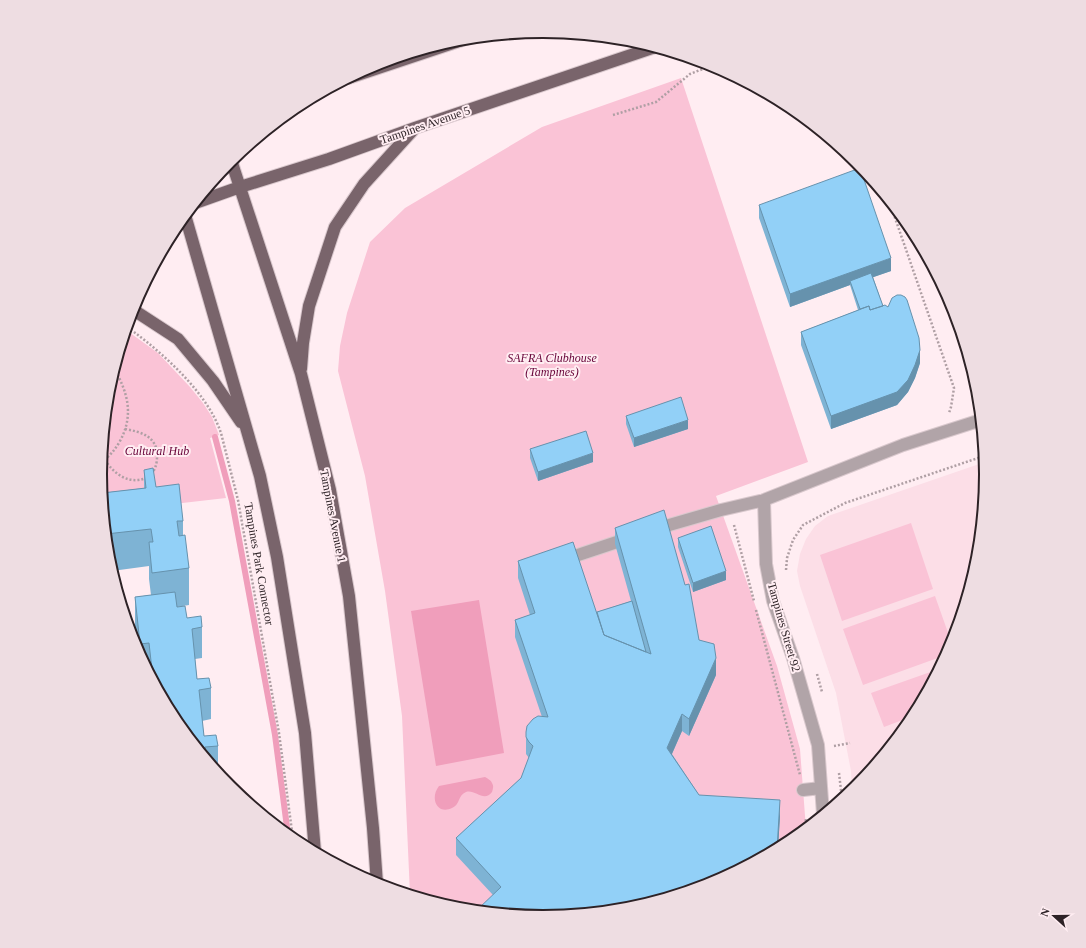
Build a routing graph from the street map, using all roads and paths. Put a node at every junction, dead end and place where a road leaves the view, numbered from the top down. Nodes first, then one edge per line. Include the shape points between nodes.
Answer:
1 (645, 50) edge
2 (704, 69) edge
3 (613, 115) dead end
4 (415, 128) junction
5 (234, 168) edge
6 (240, 187) junction
7 (205, 199) edge
8 (894, 216) edge
9 (187, 222) edge
10 (138, 313) edge
11 (131, 331) edge
12 (301, 374) junction
13 (118, 377) edge
14 (946, 420) dead end
15 (976, 422) edge
16 (125, 429) junction
17 (247, 430) junction
18 (108, 457) edge
19 (978, 458) edge
20 (107, 463) edge
21 (764, 500) junction
22 (730, 508) junction
23 (553, 563) edge
24 (786, 572) dead end
25 (816, 672) dead end
26 (823, 698) dead end
27 (832, 740) dead end
28 (850, 743) dead end
29 (838, 769) dead end
30 (821, 788) junction
31 (805, 790) joint
32 (841, 792) edge
33 (823, 808) edge
34 (292, 830) edge
35 (314, 845) edge
36 (377, 877) edge

1 - 4 main road, Tampines Avenue 5
2 - 3 path via 690,74 656,102
4 - 6 main road, Tampines Avenue 5
4 - 12 main road via 364,184 335,227 309,306
5 - 6 main road, Tampines Avenue 1
6 - 7 main road, Tampines Avenue 5
6 - 12 main road, Tampines Avenue 1
8 - 14 path via 954,388
9 - 17 main road
10 - 17 main road via 178,338 213,381
11 - 34 path, Tampines Park Connector via 173,364 210,409 221,433 238,500 279,733
12 - 36 main road, Tampines Avenue 1 via 330,490 349,596 374,828
13 - 16 path via 128,402
15 - 21 street via 904,445
16 - 18 path via 118,444
16 - 20 path via 146,435 153,441 158,453 155,468 144,479 132,480 115,473
17 - 35 main road via 265,496 277,557 305,733
19 - 24 path via 845,503 803,525 793,540 787,558
21 - 22 street
21 - 30 street, Tampines Street 92 via 766,564 773,601 793,658 818,745
22 - 23 street
22 - 31 path
25 - 26 path
27 - 28 path via 834,746
29 - 32 path
30 - 31 street
30 - 33 street, Tampines Street 92

